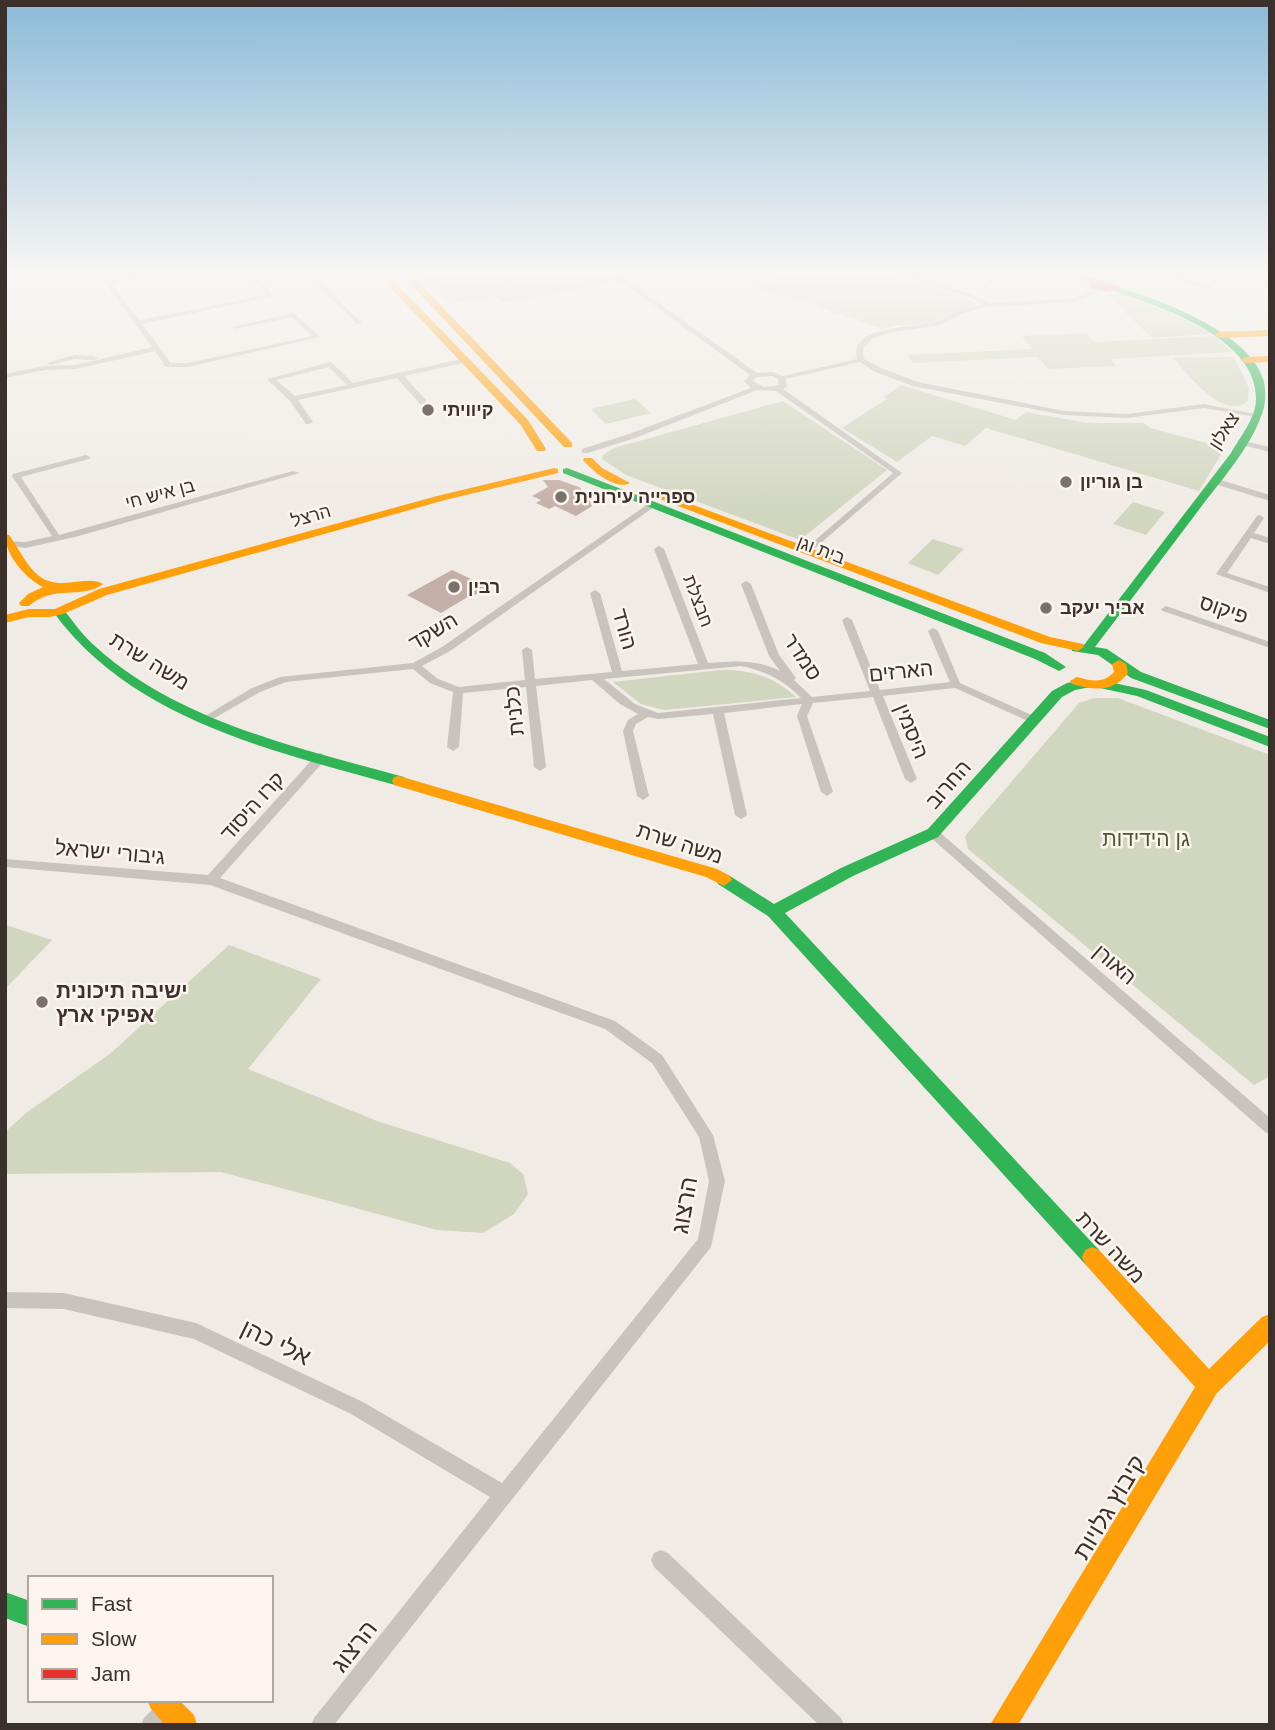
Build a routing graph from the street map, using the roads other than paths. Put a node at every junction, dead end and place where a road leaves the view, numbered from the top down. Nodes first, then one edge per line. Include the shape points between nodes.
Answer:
1 (121, 356) edge
2 (160, 356) edge
3 (231, 356) edge
4 (462, 356) edge
5 (484, 356) edge
6 (728, 356) edge
7 (861, 356) edge
8 (1241, 356) edge
9 (1270, 359) edge
10 (466, 360) junction
11 (861, 360) junction
12 (1246, 360) junction
13 (5, 374) edge
14 (399, 375) junction
15 (755, 375) junction
16 (782, 378) junction
17 (352, 386) junction
18 (757, 388) junction
19 (777, 388) junction
20 (293, 399) junction
21 (423, 402) dead end
22 (1256, 415) junction
23 (309, 422) dead end
24 (1241, 442) junction
25 (568, 445) junction
26 (1270, 450) edge
27 (538, 455) junction
28 (586, 456) junction
29 (86, 457) dead end
30 (560, 471) junction
31 (296, 473) dead end
32 (1214, 481) junction
33 (1270, 498) edge
34 (651, 505) junction
35 (1261, 518) dead end
36 (1249, 534) junction
37 (57, 538) junction
38 (1270, 541) edge
39 (32, 544) junction
40 (9, 549) edge
41 (660, 550) dead end
42 (808, 551) junction
43 (746, 584) dead end
44 (53, 587) junction
45 (1270, 590) edge
46 (594, 593) dead end
47 (77, 594) junction
48 (28, 605) junction
49 (5, 609) edge
50 (1166, 609) dead end
51 (60, 613) junction
52 (5, 619) edge
53 (847, 620) dead end
54 (933, 631) dead end
55 (1270, 645) edge
56 (1090, 649) junction
57 (527, 650) dead end
58 (1119, 664) junction
59 (415, 666) junction
60 (704, 666) junction
61 (1060, 669) junction
62 (618, 675) junction
63 (596, 678) junction
64 (531, 684) junction
65 (1086, 684) junction
66 (956, 685) junction
67 (1105, 685) junction
68 (458, 690) junction
69 (876, 693) junction
70 (1057, 694) junction
71 (809, 700) junction
72 (718, 711) junction
73 (646, 714) junction
74 (207, 719) junction
75 (1032, 719) junction
76 (1270, 725) edge
77 (1270, 743) edge
78 (453, 747) dead end
79 (321, 757) junction
80 (540, 767) dead end
81 (911, 779) dead end
82 (827, 792) dead end
83 (643, 796) dead end
84 (741, 815) dead end
85 (933, 833) junction
86 (5, 863) edge
87 (211, 880) junction
88 (774, 912) junction
89 (1270, 1127) edge
90 (5, 1300) edge
91 (1270, 1325) edge
92 (1209, 1385) junction
93 (503, 1494) junction
94 (661, 1560) dead end
95 (5, 1605) edge
96 (28, 1613) edge
97 (164, 1704) edge
98 (151, 1725) edge
99 (184, 1725) edge
100 (321, 1725) edge
101 (834, 1725) edge
102 (1003, 1725) edge

1 - 13 street
2 - 3 street via 174,366
4 - 10 main road
5 - 25 main road
6 - 15 street
7 - 11 street
8 - 12 main road, צאלון
9 - 12 main road
10 - 14 street
10 - 27 main road via 524,422
11 - 16 street
11 - 22 street via 891,375 955,393 1078,415 1143,415 1204,406
12 - 22 main road, צאלון via 1262,396
14 - 17 street
14 - 21 street
15 - 16 street
15 - 18 street via 748,381
16 - 19 street via 784,383
17 - 20 street
17 - 20 street via 331,364 271,379
18 - 19 street
18 - 28 street
19 - 42 street via 898,473
20 - 23 street
22 - 24 main road, צאלון
24 - 26 street
24 - 32 main road, צאלון
25 - 27 main road, הרצל
25 - 28 main road, בית וגן
27 - 30 main road, בית וגן via 539,466
27 - 47 main road, הרצל via 507,471
28 - 30 main road, הרצל via 582,466
28 - 42 main road, בית וגן via 598,470 618,480
29 - 37 street via 16,476
30 - 34 main road, בית וגן
30 - 47 main road, הרצל via 488,485
31 - 37 street, בן איש חי
32 - 33 street
32 - 56 main road, צאלון
34 - 59 street, השקד
34 - 61 main road, בית וגן via 1041,656
35 - 36 street
36 - 38 street
36 - 45 street via 1221,574
37 - 39 street, בן איש חי
39 - 40 street, בן איש חי
39 - 40 street via 20,553
40 - 44 main road via 34,578
40 - 48 main road via 26,586
41 - 60 street, חבצלת
42 - 56 main road, בית וגן via 1046,640
43 - 71 street, סמדר via 774,656
44 - 47 main road
44 - 48 main road
46 - 62 street, הורד
47 - 51 main road
48 - 49 main road
48 - 51 main road via 43,616
48 - 52 main road
50 - 55 street, פיקוס
51 - 74 main road, משה שרת via 69,628 106,662
53 - 69 street, היסמין
54 - 66 street
56 - 58 main road
56 - 61 main road, צאלון via 1060,654
57 - 64 street, כלנית
58 - 67 main road via 1121,676
58 - 76 main road via 1149,680
59 - 68 street via 434,681
59 - 74 street, השקד via 284,679
60 - 62 street
60 - 71 street via 764,666 788,678
61 - 65 main road, בית וגן
61 - 70 main road via 1062,685
62 - 63 street
63 - 64 street
63 - 73 street via 629,707
64 - 68 street
64 - 80 street, כלנית
65 - 67 main road
65 - 70 main road, החרוב
66 - 69 street, הארזים
66 - 75 street, הארזים
67 - 77 main road via 1141,693
68 - 78 street
69 - 71 street, הארזים
69 - 81 street, היסמין
70 - 75 main road, החרוב
71 - 72 street, הארזים
71 - 82 street, סמדר via 802,716
72 - 73 street, הארזים
72 - 84 street
73 - 83 street via 632,722 628,731
74 - 79 main road, משה שרת
75 - 85 main road, החרוב
79 - 87 street, קרו היסוד
79 - 88 main road, משה שרת via 711,873
85 - 88 main road, החרוב
85 - 89 street, האורן
86 - 87 street, גיבורי ישראל
87 - 93 street, הרצוג via 610,1025 657,1059 706,1135 716,1181 705,1242
88 - 92 main road, משה שרת
90 - 93 street, אלי כהן via 64,1301 197,1331 357,1408
91 - 92 main road, קיבוץ גלויות
92 - 102 main road, קיבוץ גלויות
93 - 100 street, הרצוג
94 - 101 street
95 - 96 main road
97 - 98 street
97 - 99 main road

